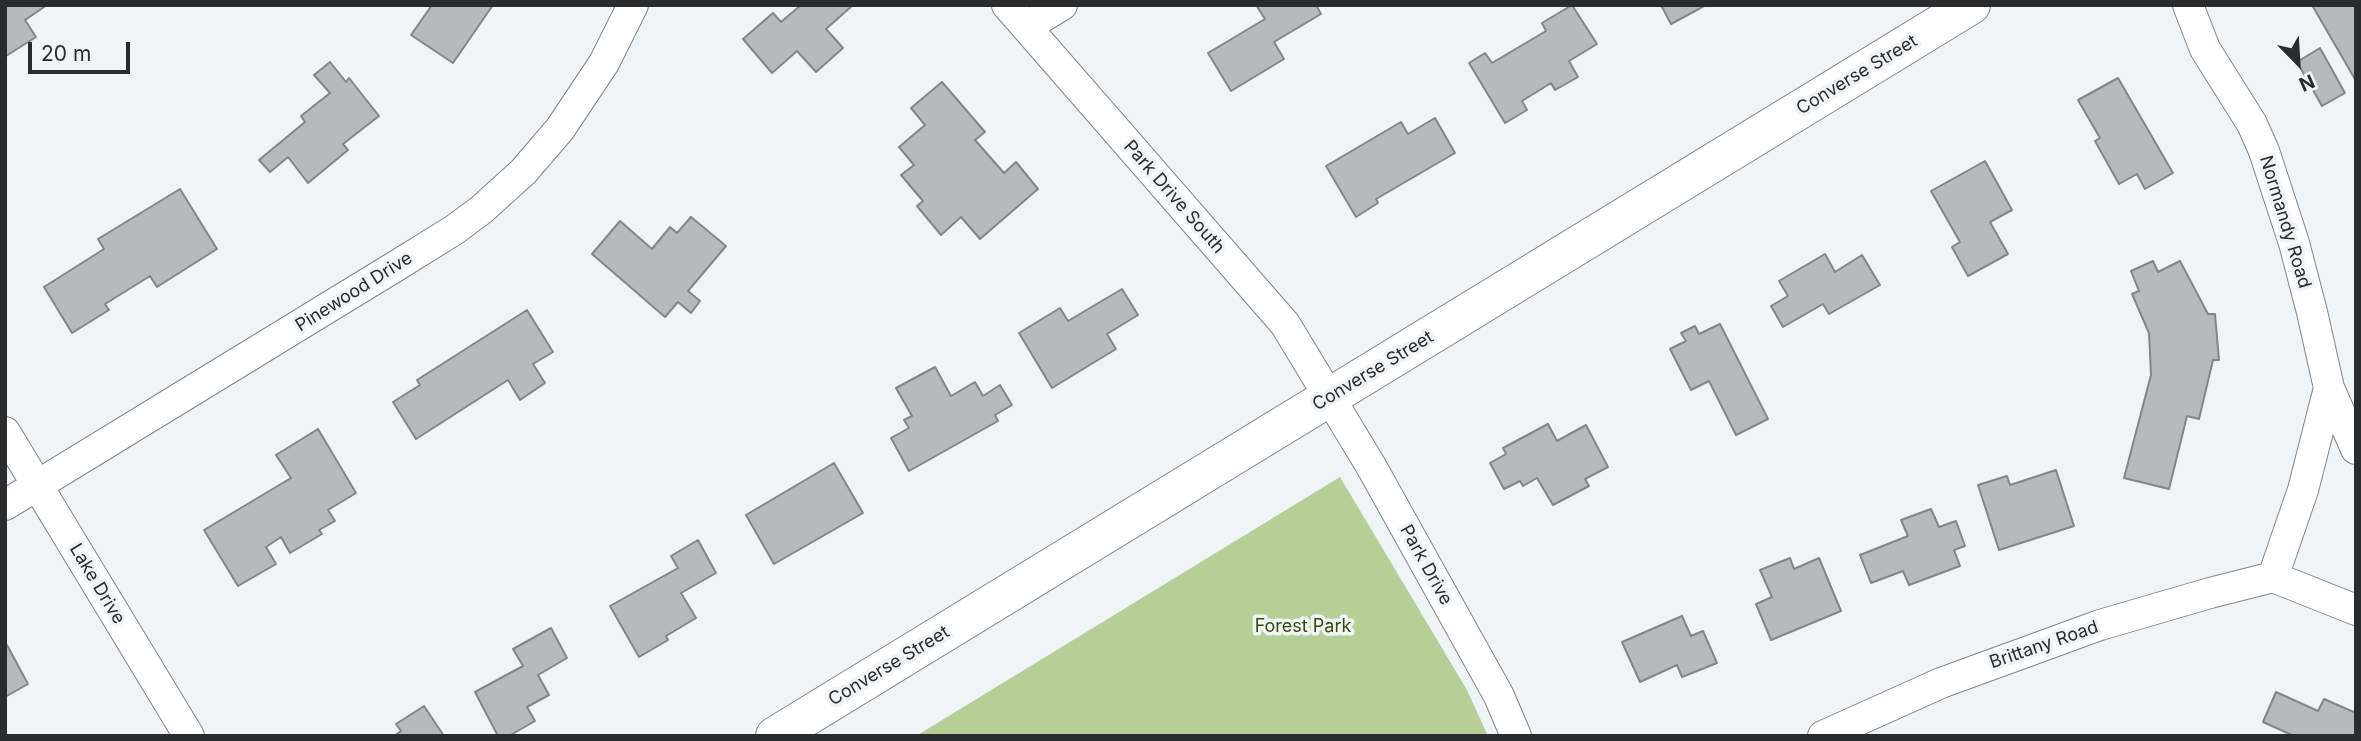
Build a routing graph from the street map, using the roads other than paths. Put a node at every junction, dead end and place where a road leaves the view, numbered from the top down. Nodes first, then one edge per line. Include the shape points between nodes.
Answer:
1 (633, 5) edge
2 (1007, 5) edge
3 (1062, 5) edge
4 (1970, 5) edge
5 (2188, 5) edge
6 (1026, 27) junction
7 (2329, 388) junction
8 (1329, 397) junction
9 (5, 432) edge
10 (2356, 449) edge
11 (38, 485) junction
12 (5, 505) edge
13 (2273, 577) junction
14 (2356, 610) edge
15 (189, 736) edge
16 (775, 736) edge
17 (1516, 736) edge
18 (1823, 736) edge

1 - 11 street, Pinewood Drive via 604,63 568,118 523,172 481,210 396,267
2 - 6 street, Park Drive South
3 - 6 street
4 - 8 main road, Converse Street
5 - 7 street, Normandy Road via 2205,49 2264,151 2294,243
6 - 8 street, Park Drive South via 1285,324
7 - 10 street, Normandy Road
7 - 13 street via 2313,456
8 - 16 main road, Converse Street
8 - 17 street, Park Drive via 1485,672
9 - 11 street, Lake Drive
11 - 12 street, Pinewood Drive
11 - 15 street, Lake Drive
13 - 14 street
13 - 18 street, Brittany Road via 2100,625 1941,683

